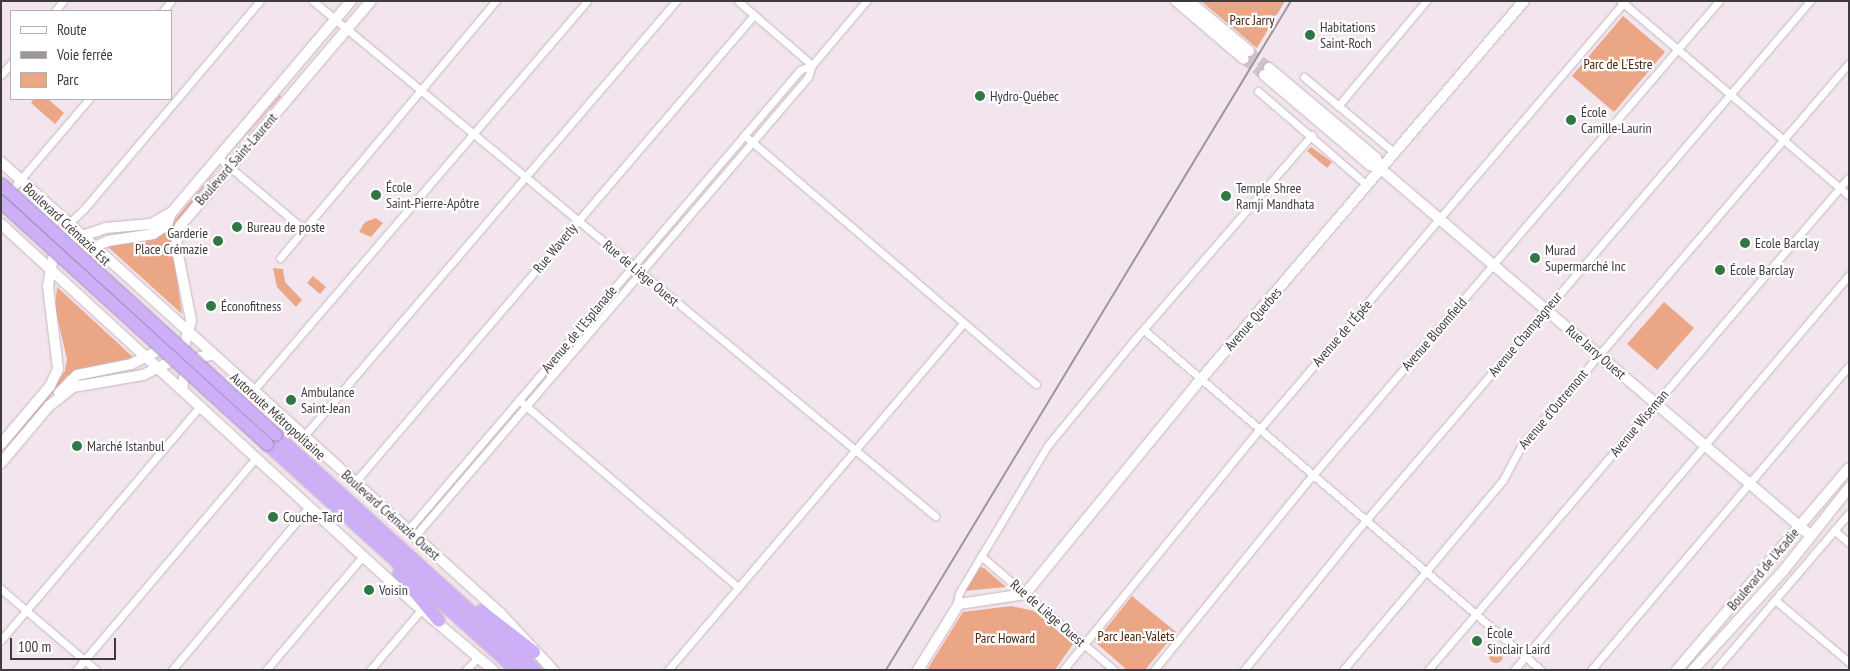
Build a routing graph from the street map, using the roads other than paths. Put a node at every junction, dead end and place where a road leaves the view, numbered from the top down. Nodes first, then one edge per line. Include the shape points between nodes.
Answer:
1 (260, 1) edge
2 (312, 1) edge
3 (351, 1) edge
4 (371, 1) edge
5 (496, 1) edge
6 (587, 1) edge
7 (676, 1) edge
8 (738, 1) edge
9 (866, 1) edge
10 (1176, 1) edge
11 (1189, 1) edge
12 (1426, 1) edge
13 (1524, 1) edge
14 (1719, 1) edge
15 (1810, 1) edge
16 (1623, 2) edge
17 (754, 15) junction
18 (335, 20) junction
19 (346, 30) junction
20 (1678, 49) junction
21 (1849, 62) edge
22 (10, 64) edge
23 (812, 65) junction
24 (1266, 72) tunnel mouth
25 (1, 75) edge
26 (1304, 77) dead end
27 (420, 91) junction
28 (1258, 91) dead end
29 (1730, 94) junction
30 (88, 100) edge
31 (1338, 106) junction
32 (473, 134) junction
33 (744, 135) junction
34 (1312, 135) junction
35 (1783, 139) junction
36 (752, 143) junction
37 (1395, 153) junction
38 (219, 158) junction
39 (1, 162) edge
40 (229, 166) junction
41 (1381, 168) junction
42 (1849, 176) edge
43 (525, 178) junction
44 (12, 184) edge
45 (1367, 185) junction
46 (1839, 188) junction
47 (1849, 196) edge
48 (1, 202) edge
49 (172, 212) junction
50 (1440, 219) junction
51 (578, 221) junction
52 (1, 224) edge
53 (68, 224) junction
54 (302, 228) junction
55 (76, 238) junction
56 (88, 249) junction
57 (280, 258) dead end
58 (52, 263) junction
59 (1494, 265) junction
60 (632, 266) junction
61 (641, 273) junction
62 (1849, 275) edge
63 (134, 285) joint
64 (1546, 310) junction
65 (963, 323) junction
66 (1144, 330) junction
67 (187, 338) junction
68 (152, 354) junction
69 (212, 355) junction
70 (1599, 355) junction
71 (200, 357) dead end
72 (168, 362) dead end
73 (1849, 366) edge
74 (159, 369) junction
75 (184, 377) dead end
76 (1201, 379) junction
77 (1036, 384) dead end
78 (182, 390) junction
79 (252, 392) junction
80 (519, 400) junction
81 (1656, 403) junction
82 (49, 406) junction
83 (200, 406) junction
84 (526, 406) junction
85 (1259, 430) junction
86 (303, 437) junction
87 (272, 439) junction
88 (1, 444) edge
89 (1705, 445) junction
90 (855, 450) junction
91 (256, 458) junction
92 (1, 463) edge
93 (1849, 468) edge
94 (1313, 476) junction
95 (356, 482) junction
96 (1750, 484) junction
97 (1849, 488) edge
98 (309, 507) junction
99 (1849, 513) edge
100 (935, 516) dead end
101 (1366, 521) junction
102 (1800, 526) junction
103 (1834, 530) junction
104 (411, 533) junction
105 (367, 535) junction
106 (1811, 536) junction
107 (1849, 542) edge
108 (408, 554) junction
109 (362, 556) junction
110 (981, 556) junction
111 (1426, 572) junction
112 (738, 587) junction
113 (1, 589) edge
114 (1026, 594) junction
115 (1775, 600) junction
116 (956, 607) junction
117 (422, 609) junction
118 (26, 610) junction
119 (1476, 614) junction
120 (440, 622) junction
121 (1, 640) edge
122 (1084, 644) junction
123 (534, 652) junction
124 (1525, 656) junction
125 (478, 657) junction
126 (85, 660) junction
127 (1849, 662) edge
128 (1717, 669) edge
129 (76, 670) edge
130 (96, 670) edge
131 (172, 670) edge
132 (266, 670) edge
133 (370, 670) edge
134 (466, 670) edge
135 (493, 670) edge
136 (516, 670) edge
137 (534, 670) edge
138 (553, 670) edge
139 (668, 670) edge
140 (918, 670) edge
141 (1063, 670) edge
142 (1114, 670) edge
143 (1154, 670) edge
144 (1244, 670) edge
145 (1343, 670) edge
146 (1428, 670) edge
147 (1514, 670) edge
148 (1541, 670) edge
149 (1591, 670) edge
150 (1677, 670) edge
151 (1694, 670) edge

1 - 53 street
2 - 18 street, Rue de Liège Ouest
3 - 18 main road, Boulevard Saint-Laurent
4 - 19 main road, Boulevard Saint-Laurent
5 - 27 street
6 - 32 street
7 - 43 street
8 - 17 street
9 - 23 street, Avenue de l'Esplanade
10 - 11 main road via 1246,55
12 - 31 street
13 - 37 main road, Avenue Querbes
14 - 20 street, Avenue Bloomfield
15 - 29 street, Avenue Champagneur
16 - 20 street
16 - 50 street, Avenue de l'Épée
17 - 23 street
17 - 51 street, Rue Waverly
18 - 19 street, Rue de Liège Ouest
18 - 38 main road, Boulevard Saint-Laurent
19 - 27 street, Rue de Liège Ouest
19 - 40 main road, Boulevard Saint-Laurent
20 - 29 street
20 - 59 street, Avenue Bloomfield
21 - 35 street, Avenue d'Outremont
22 - 25 street
23 - 33 street, Avenue de l'Esplanade via 800,70
23 - 36 street, Avenue de l'Esplanade via 808,78
24 - 41 main road, Rue Jarry Ouest via 1376,158
26 - 31 street
27 - 32 street, Rue de Liège Ouest
27 - 54 street
28 - 34 street
29 - 35 street
29 - 64 street, Avenue Champagneur
30 - 44 street
31 - 37 street
32 - 43 street, Rue de Liège Ouest
32 - 79 street
33 - 36 street
33 - 60 street, Avenue de l'Esplanade
34 - 45 street
34 - 66 street
35 - 46 street
35 - 70 street, Avenue d'Outremont
36 - 61 street, Avenue de l'Esplanade
36 - 65 street
37 - 41 main road, Avenue Querbes
38 - 40 street
38 - 49 main road, Boulevard Saint-Laurent
39 - 44 main road, Boulevard Crémazie Est
40 - 54 street
40 - 67 main road, Boulevard Saint-Laurent via 185,218 177,233 177,251 191,316
41 - 45 main road, Avenue Querbes
41 - 50 main road, Rue Jarry Ouest
42 - 46 street, Avenue Wiseman
43 - 51 street, Rue de Liège Ouest
43 - 86 street
44 - 53 main road, Boulevard Crémazie Est
44 - 87 highway, Autoroute Métropolitaine, bridge
45 - 76 main road, Avenue Querbes
46 - 47 street
46 - 81 street, Avenue Wiseman
48 - 87 highway, Autoroute Métropolitaine, bridge
49 - 55 main road, Boulevard Saint-Laurent via 151,224 105,228
49 - 56 main road via 167,225 153,234 108,241
50 - 59 main road, Rue Jarry Ouest
50 - 85 street, Avenue de l'Épée
51 - 60 street, Rue de Liège Ouest
51 - 95 street, Rue Waverly
52 - 58 main road
53 - 55 main road, Boulevard Crémazie Est
54 - 57 street
55 - 56 main road, Boulevard Crémazie Est
56 - 63 main road, Boulevard Crémazie Est
58 - 68 main road via 103,317
58 - 88 main road via 48,286 58,369 50,386
59 - 64 main road, Rue Jarry Ouest
59 - 94 street, Avenue Bloomfield
60 - 61 street, Rue de Liège Ouest
60 - 80 street, Avenue de l'Esplanade
61 - 84 street, Avenue de l'Esplanade
61 - 90 street, Rue de Liège Ouest
62 - 89 street
63 - 67 main road, Boulevard Crémazie Ouest
64 - 70 main road, Rue Jarry Ouest
64 - 101 street, Avenue Champagneur
65 - 77 street
65 - 90 street
66 - 76 street
66 - 110 street via 1048,445
67 - 69 main road, Boulevard Crémazie Ouest
68 - 74 main road
68 - 82 main road via 126,366 69,379
69 - 71 main road
69 - 79 main road, Boulevard Crémazie Ouest
70 - 81 main road, Rue Jarry Ouest
70 - 111 street, Avenue d'Outremont via 1521,446 1503,480
72 - 74 main road
73 - 96 street
74 - 78 main road
74 - 82 main road via 76,385
75 - 78 main road
76 - 85 street
76 - 114 main road, Avenue Querbes
78 - 83 main road
79 - 86 main road, Boulevard Crémazie Ouest
80 - 84 street
80 - 104 street, Avenue de l'Esplanade
81 - 89 main road, Rue Jarry Ouest
81 - 119 street, Avenue Wiseman
82 - 92 main road
83 - 91 main road
83 - 118 street
84 - 104 street, Avenue de l'Esplanade
84 - 112 street
85 - 94 street
85 - 122 street, Avenue de l'Épée
86 - 95 main road, Boulevard Crémazie Ouest
87 - 105 highway, Autoroute Métropolitaine
87 - 108 highway, Autoroute Métropolitaine
89 - 96 main road, Rue Jarry Ouest
89 - 124 street
90 - 100 street, Rue de Liège Ouest
90 - 112 street
91 - 98 main road
91 - 126 street
93 - 102 main road, Boulevard de l'Acadie
94 - 101 street
94 - 143 street, Avenue Bloomfield
95 - 104 main road, Boulevard Crémazie Ouest
96 - 102 main road, Rue Jarry Ouest
96 - 149 street
97 - 106 main road, Boulevard de l'Acadie
98 - 109 main road
98 - 131 street
99 - 103 street
101 - 111 street
101 - 144 street, Avenue Champagneur
102 - 106 main road, Rue Jarry Ouest
102 - 150 main road, Boulevard de l'Acadie
103 - 107 street
103 - 115 street
104 - 123 main road, Boulevard Crémazie Ouest via 506,619
105 - 120 highway
105 - 136 highway, Autoroute Métropolitaine
106 - 151 main road, Boulevard de l'Acadie
108 - 123 highway
108 - 137 highway, Autoroute Métropolitaine
109 - 117 main road
109 - 132 street
110 - 114 street, Rue de Liège Ouest
110 - 116 street via 959,592
111 - 119 street
111 - 145 street, Avenue d'Outremont
112 - 139 street
113 - 118 street
114 - 116 main road via 965,601
114 - 122 street, Rue de Liège Ouest
115 - 127 street
115 - 128 street
116 - 140 main road
117 - 120 main road
117 - 133 street
118 - 121 street
118 - 126 street
119 - 124 street
119 - 146 street, Avenue Wiseman
120 - 125 main road
122 - 141 street, Avenue de l'Épée
122 - 142 street, Rue de Liège Ouest
123 - 138 main road, Boulevard Crémazie Ouest
124 - 147 street
124 - 148 street
125 - 134 street
125 - 135 main road
126 - 129 street
126 - 130 street

